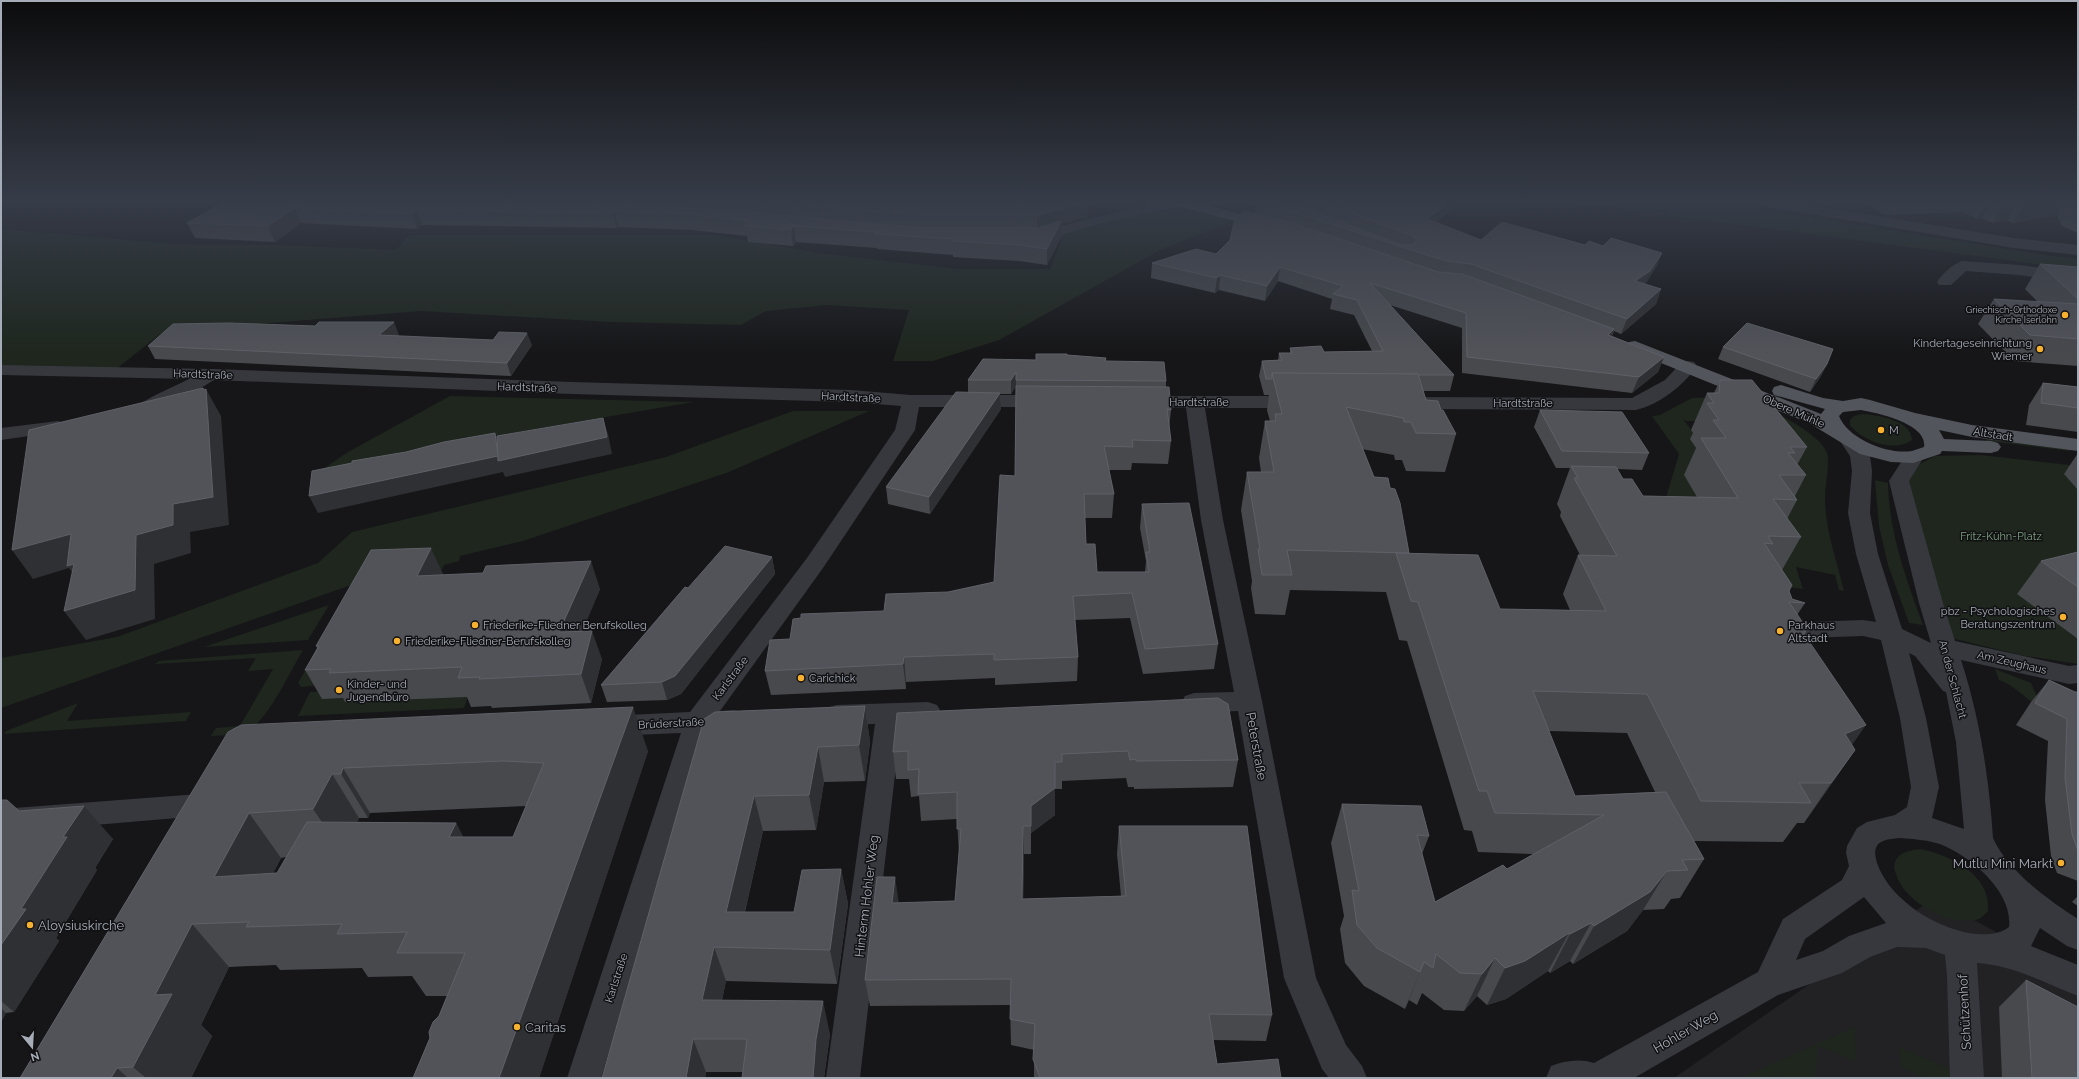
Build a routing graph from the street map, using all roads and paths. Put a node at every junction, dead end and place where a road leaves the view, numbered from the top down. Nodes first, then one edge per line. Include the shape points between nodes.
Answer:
1 (2078, 278) edge
2 (1945, 282) dead end
3 (1622, 342) edge
4 (1688, 366) junction
5 (1, 370) edge
6 (211, 374) junction
7 (911, 401) junction
8 (1061, 402) edge
9 (1124, 402) edge
10 (1195, 402) junction
11 (1318, 403) edge
12 (1396, 403) edge
13 (1841, 406) junction
14 (129, 412) edge
15 (1910, 418) junction
16 (75, 424) edge
17 (1, 434) edge
18 (1842, 435) junction
19 (2078, 445) edge
20 (1935, 446) junction
21 (1914, 457) junction
22 (2078, 457) edge
23 (1780, 631) edge
24 (1892, 634) junction
25 (1945, 648) junction
26 (2078, 674) edge
27 (1959, 692) junction
28 (1249, 701) junction
29 (1169, 704) edge
30 (953, 711) edge
31 (889, 713) junction
32 (810, 716) edge
33 (754, 719) edge
34 (698, 721) junction
35 (587, 727) edge
36 (1, 821) edge
37 (1900, 826) junction
38 (203, 831) edge
39 (1988, 860) junction
40 (1862, 869) junction
41 (2014, 888) junction
42 (1928, 934) junction
43 (2078, 936) edge
44 (1974, 947) junction
45 (2078, 981) edge
46 (1769, 982) junction
47 (584, 1078) edge
48 (843, 1078) edge
49 (1350, 1078) edge
50 (1563, 1078) edge
51 (1588, 1078) edge
52 (1601, 1078) edge
53 (1967, 1078) edge

1 - 2 street via 1962,266
3 - 4 main road, Obere Mühle
4 - 12 street, Hardtstraße via 1683,374 1668,386 1636,404
4 - 13 main road, Obere Mühle via 1743,378 1821,403
4 - 18 main road, Obere Mühle via 1816,419
5 - 6 street, Hardtstraße
6 - 7 street, Hardtstraße via 852,396
6 - 14 street via 174,395
7 - 8 street, Hardtstraße
7 - 34 street, Karlstraße via 905,430 815,564
9 - 10 street, Hardtstraße
10 - 11 street, Hardtstraße
10 - 28 street, Peterstraße via 1212,520
13 - 15 main road, Obere Mühle via 1874,406
13 - 18 main road via 1833,410 1829,416 1830,424
15 - 19 main road, Altstadt via 1972,431
15 - 20 main road via 1928,430 1935,440
16 - 17 street
18 - 21 main road, Obere Mühle via 1882,454
18 - 24 street via 1860,456 1862,471 1859,513 1867,554
20 - 21 main road via 1928,453
20 - 22 main road, Altstadt via 1981,446
21 - 25 street, An der Schlacht via 1899,481 1911,533
23 - 24 street via 1863,628
24 - 27 street via 1924,650
24 - 37 street via 1913,718 1925,787 1920,814
25 - 26 street, Am Zeughaus via 2068,675
25 - 27 street, An der Schlacht
27 - 39 street, An der Schlacht via 1976,797 1979,838
28 - 29 street
28 - 49 street, Peterstraße via 1300,978 1334,1057
30 - 31 street
31 - 32 street
31 - 48 street, Hinterm Hohler Weg
33 - 34 street, Brüderstraße
34 - 35 street, Brüderstraße
34 - 47 street, Karlstraße
36 - 38 street via 225,793
37 - 39 street via 1932,829 1971,847
37 - 40 street via 1872,833 1864,840 1860,850
39 - 41 street
40 - 42 street via 1871,887 1890,908
40 - 46 street via 1853,889 1794,929
41 - 43 street via 2048,917
41 - 44 street via 2024,909 2026,922 2023,933 2015,941 2004,946
42 - 44 street
42 - 46 street, Hohler Weg via 1897,933 1860,946 1831,963
44 - 45 street via 2037,962
44 - 53 street, Schützenhof via 1963,976
46 - 52 street, Hohler Weg
50 - 51 street

